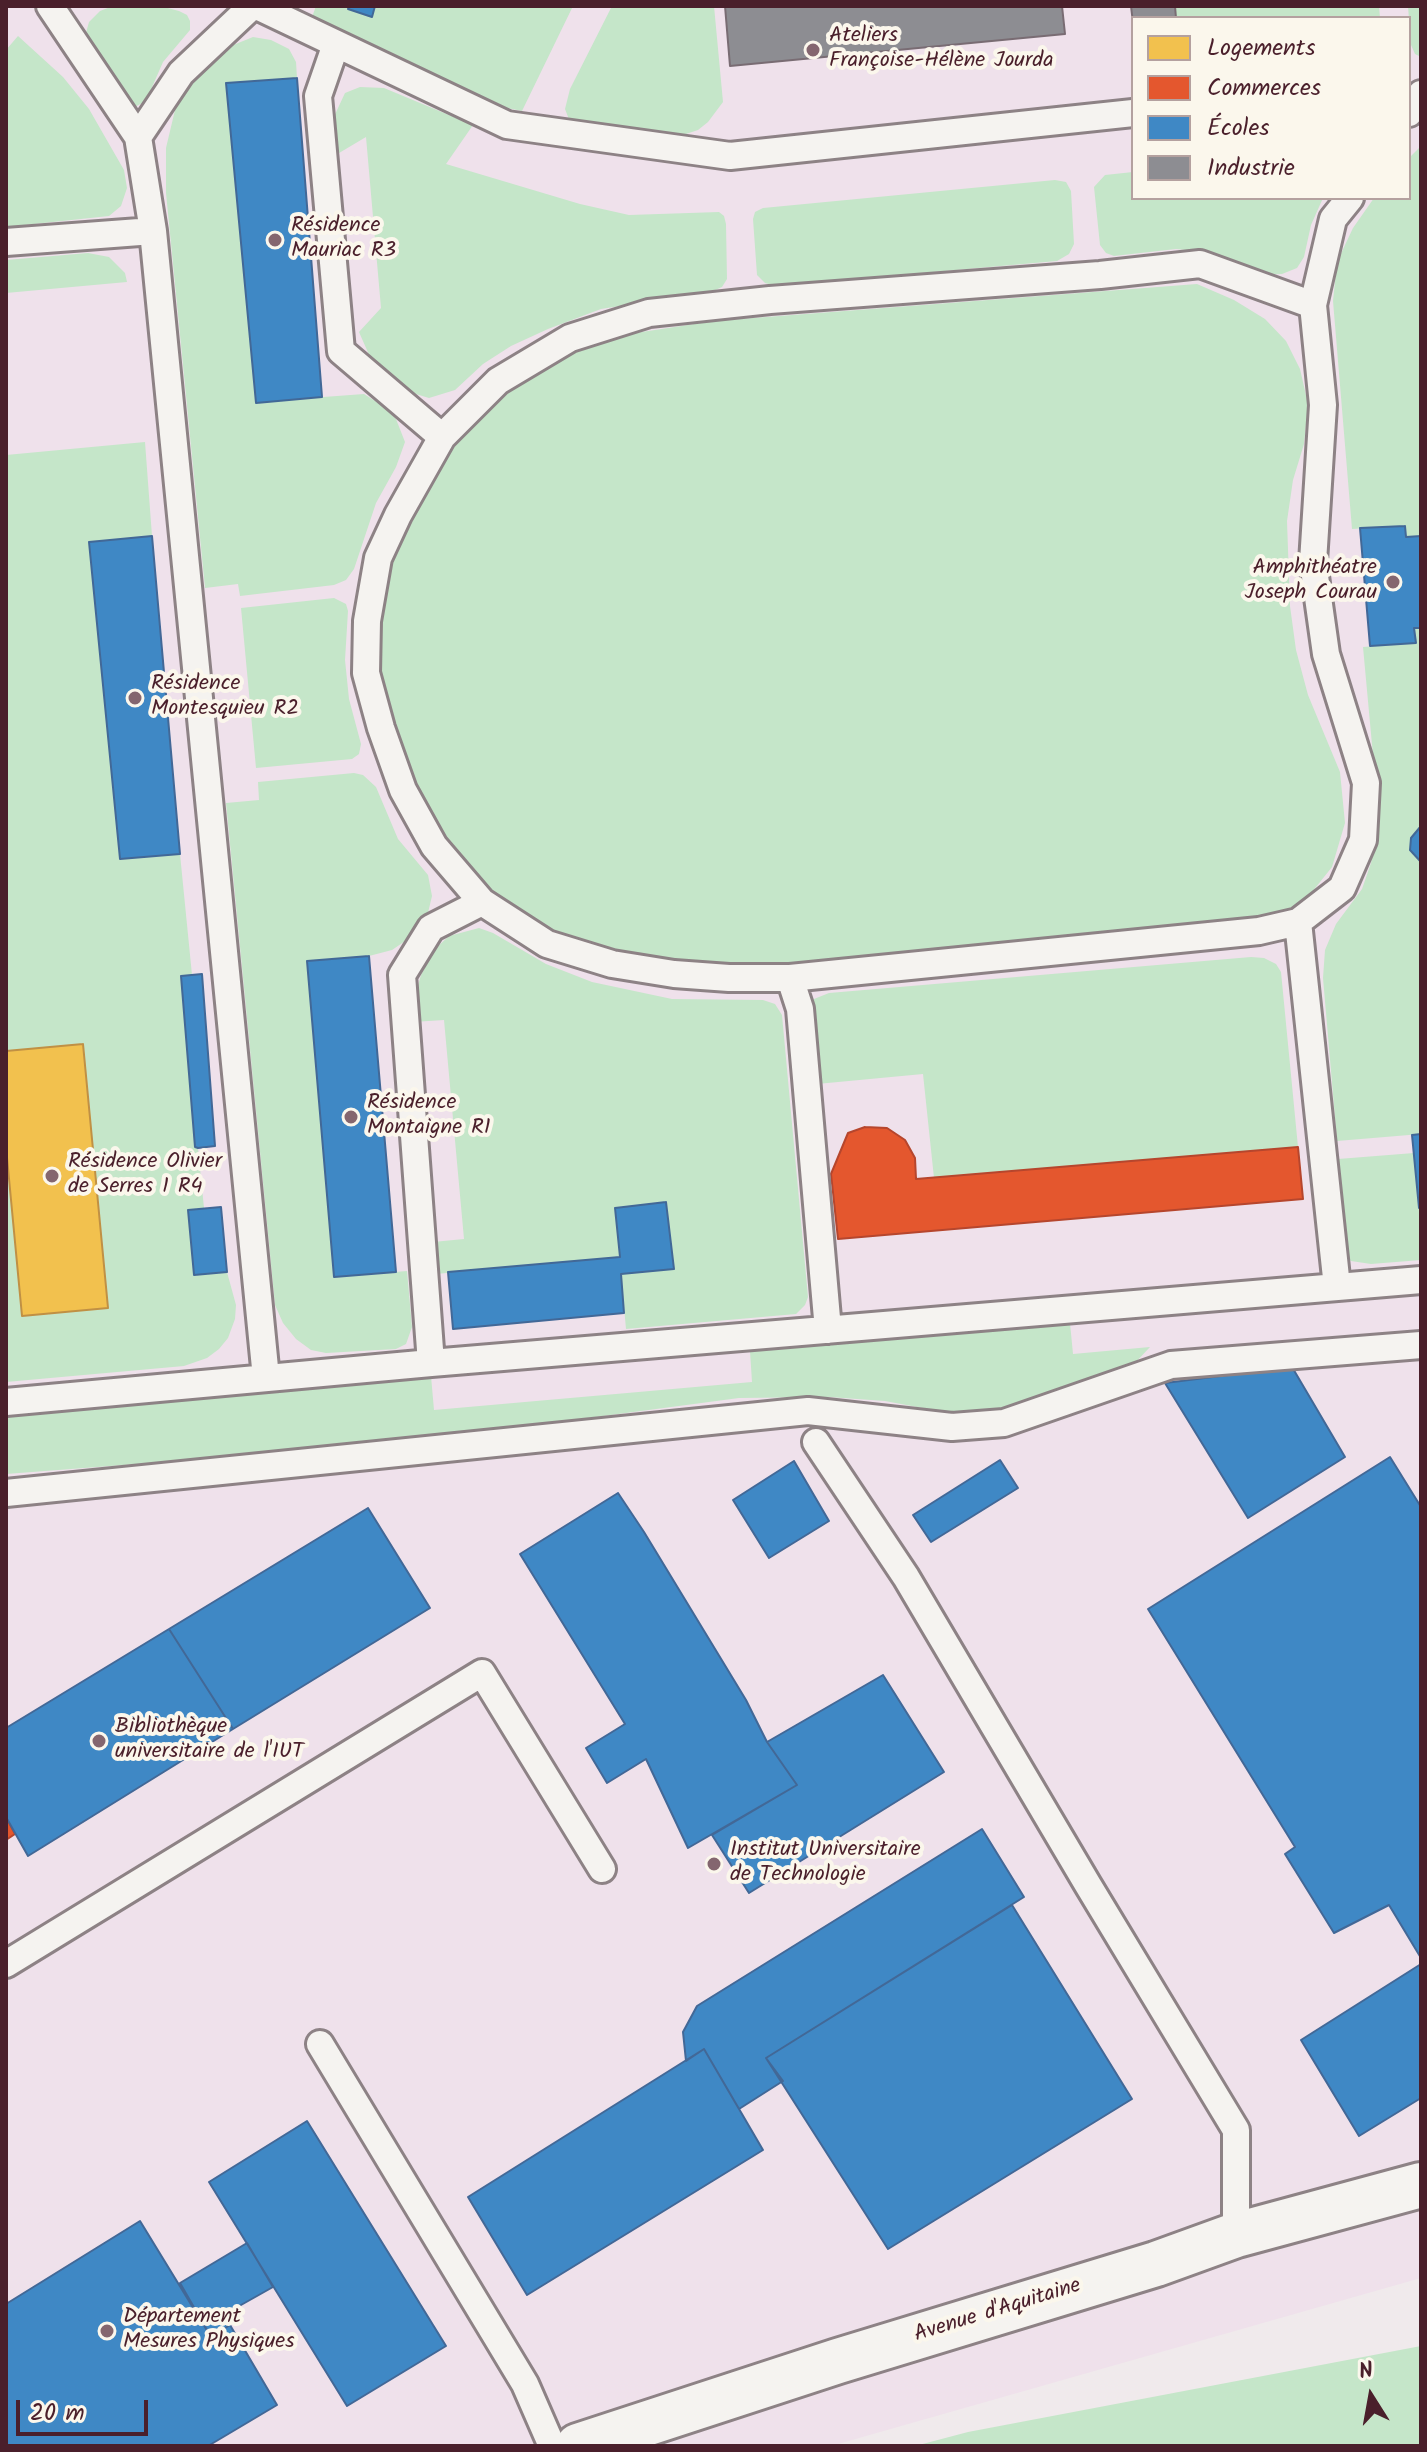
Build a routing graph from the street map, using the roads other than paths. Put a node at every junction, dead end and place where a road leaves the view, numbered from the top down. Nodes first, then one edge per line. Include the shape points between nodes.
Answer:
1 (50, 6) edge
2 (254, 6) edge
3 (336, 44) junction
4 (1131, 113) edge
5 (138, 137) junction
6 (1348, 200) edge
7 (153, 231) junction
8 (6, 242) edge
9 (1313, 305) junction
10 (442, 437) junction
11 (482, 902) junction
12 (1298, 922) junction
13 (790, 978) junction
14 (1421, 1280) edge
15 (1337, 1287) junction
16 (828, 1330) junction
17 (1421, 1345) edge
18 (431, 1363) junction
19 (266, 1378) junction
20 (6, 1402) edge
21 (816, 1442) dead end
22 (6, 1493) edge
23 (602, 1869) dead end
24 (6, 1964) edge
25 (320, 2044) dead end
26 (1421, 2185) edge
27 (1236, 2235) junction
28 (552, 2446) edge
29 (578, 2446) edge

1 - 5 lane
2 - 3 lane
2 - 5 lane via 181,73
3 - 4 lane via 507,125 730,156
3 - 10 lane via 318,96 341,351
5 - 7 lane
6 - 9 lane via 1333,219
7 - 8 lane
7 - 19 lane
9 - 10 lane via 1200,264 649,313 570,338 498,381
9 - 12 lane via 1323,405 1313,562 1326,654 1366,783 1363,840 1342,888
10 - 11 lane via 378,558 367,621 366,673 403,790 434,846
11 - 13 lane via 547,944 612,964 674,974
11 - 18 lane via 431,928 402,975
12 - 13 lane via 1259,931
12 - 15 lane
13 - 16 lane via 800,1009
14 - 15 lane
15 - 16 lane
16 - 18 lane
17 - 22 lane via 1171,1365 1004,1423 952,1427 808,1411
18 - 19 lane
19 - 20 lane
21 - 27 lane via 906,1577 1236,2130
23 - 24 lane via 482,1673
25 - 28 lane via 525,2384
26 - 27 street, Avenue d'Aquitaine
27 - 29 street, Avenue d'Aquitaine

